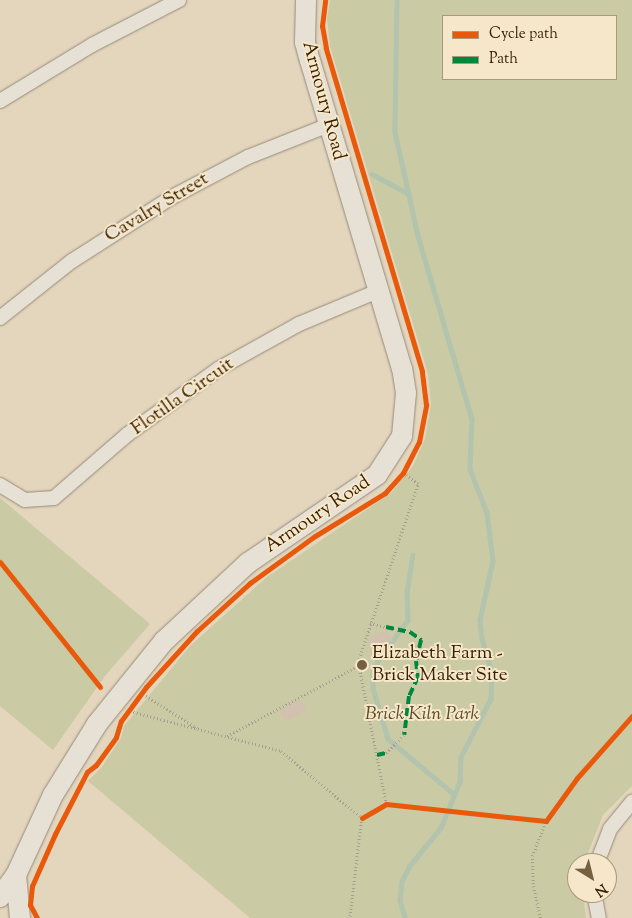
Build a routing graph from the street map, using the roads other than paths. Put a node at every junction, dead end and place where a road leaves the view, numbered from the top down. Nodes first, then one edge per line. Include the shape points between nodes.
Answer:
1 (179, 0) edge
2 (306, 0) edge
3 (0, 101) edge
4 (329, 125) junction
5 (378, 290) junction
6 (0, 318) edge
7 (0, 484) edge
8 (632, 802) edge
9 (601, 853) edge
10 (16, 875) junction
11 (0, 897) edge
12 (596, 903) edge
13 (0, 911) edge
14 (18, 918) edge
15 (599, 918) edge

1 - 3 street via 92,45
2 - 4 street, Armoury Road via 305,42
4 - 5 street, Armoury Road
4 - 6 street, Cavalry Street via 248,157 172,197 79,256
5 - 7 street, Flotilla Circuit via 300,324 218,369 128,434 54,498 25,500
5 - 10 street, Armoury Road via 406,393 402,436 393,454 377,476 248,563 164,641 97,724 53,795
8 - 9 street via 610,829
10 - 11 street, Armoury Road
10 - 14 street
12 - 15 street
13 - 14 street

